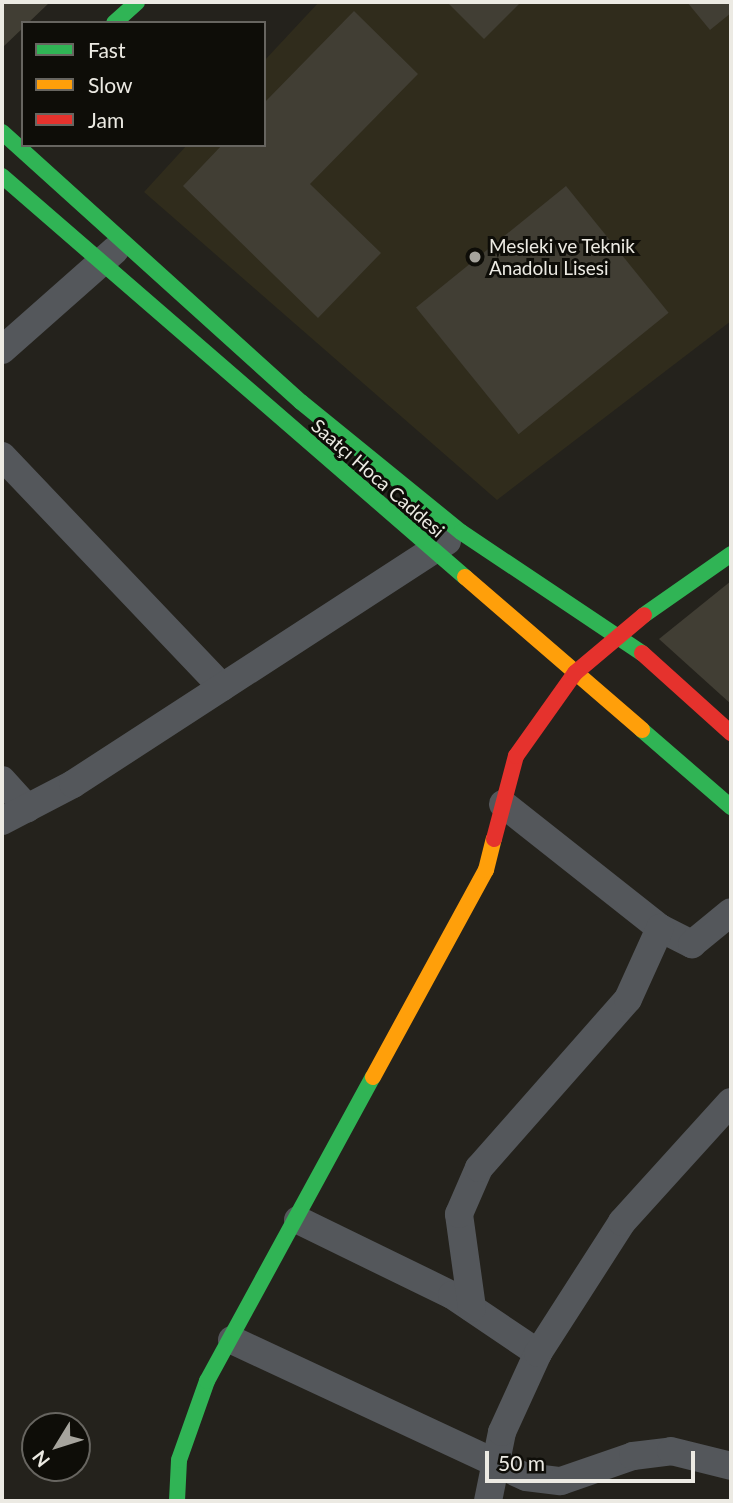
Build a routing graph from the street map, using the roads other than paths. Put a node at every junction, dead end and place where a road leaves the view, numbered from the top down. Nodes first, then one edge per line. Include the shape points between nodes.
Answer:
1 (137, 2) edge
2 (116, 21) edge
3 (16, 114) dead end
4 (2, 130) edge
5 (2, 176) edge
6 (124, 241) junction
7 (99, 264) junction
8 (2, 351) edge
9 (2, 456) edge
10 (461, 532) junction
11 (432, 551) junction
12 (731, 554) edge
13 (619, 633) junction
14 (575, 673) junction
15 (222, 687) junction
16 (731, 733) edge
17 (2, 780) edge
18 (503, 804) junction
19 (731, 807) edge
20 (27, 808) junction
21 (2, 821) edge
22 (731, 912) edge
23 (660, 928) junction
24 (731, 1102) edge
25 (298, 1220) junction
26 (472, 1308) junction
27 (232, 1339) junction
28 (538, 1353) junction
29 (493, 1465) junction
30 (731, 1466) edge
31 (177, 1501) edge
32 (488, 1501) edge

1 - 2 street
3 - 4 street
4 - 6 street, Saatçı Hoca Caddesi
5 - 7 street, Saatçı Hoca Caddesi
6 - 7 street
6 - 10 street, Saatçı Hoca Caddesi via 301,402
7 - 8 street
7 - 11 street, Saatçı Hoca Caddesi
9 - 15 street
10 - 11 street
10 - 13 street, Saatçı Hoca Caddesi
11 - 14 street, Saatçı Hoca Caddesi
11 - 15 street
12 - 13 street
13 - 14 street
13 - 16 street, Saatçı Hoca Caddesi
14 - 18 street via 516,756
14 - 19 street, Saatçı Hoca Caddesi
15 - 20 street via 74,784
17 - 20 street
18 - 23 street
18 - 25 street via 486,870
20 - 21 street
22 - 23 street via 692,944
23 - 26 street via 628,999 479,1168 459,1214
24 - 28 street via 622,1222
25 - 26 street
25 - 27 street
26 - 28 street
27 - 29 street
27 - 31 street via 207,1381 180,1460
28 - 29 street
29 - 30 street via 561,1481 633,1456 671,1451
29 - 32 street

